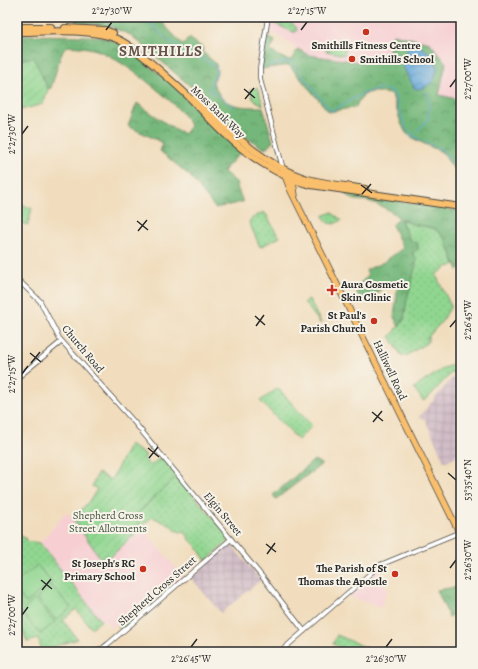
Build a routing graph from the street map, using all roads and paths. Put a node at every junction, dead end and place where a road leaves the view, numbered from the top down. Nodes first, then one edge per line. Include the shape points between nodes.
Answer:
1 (268, 17) edge
2 (17, 27) edge
3 (17, 32) edge
4 (283, 169) junction
5 (285, 176) junction
6 (292, 179) junction
7 (296, 199) junction
8 (461, 204) edge
9 (461, 207) edge
10 (17, 279) edge
11 (62, 342) junction
12 (17, 378) edge
13 (125, 410) joint
14 (460, 534) edge
15 (231, 539) junction
16 (304, 631) junction
17 (91, 652) edge
18 (280, 652) edge

1 - 4 street via 260,79
2 - 4 highway, Moss Bank Way via 105,30 130,41 186,88 237,137
3 - 5 highway, Moss Bank Way via 70,32 106,35 117,39 139,53 177,85 232,140
4 - 5 main road, Halliwell Road
4 - 6 main road
4 - 8 highway, Moss Bank Way via 322,182
5 - 6 highway, Moss Bank Way
5 - 7 main road, Halliwell Road
6 - 7 main road
6 - 9 highway, Moss Bank Way via 312,185
7 - 14 main road, Halliwell Road
10 - 11 street, Church Road via 40,301
11 - 12 street
11 - 13 street, Church Road
13 - 15 street, Elgin Street
14 - 16 street via 383,564
15 - 16 street, Elgin Street
15 - 17 street, Shepherd Cross Street via 108,644
16 - 18 street

